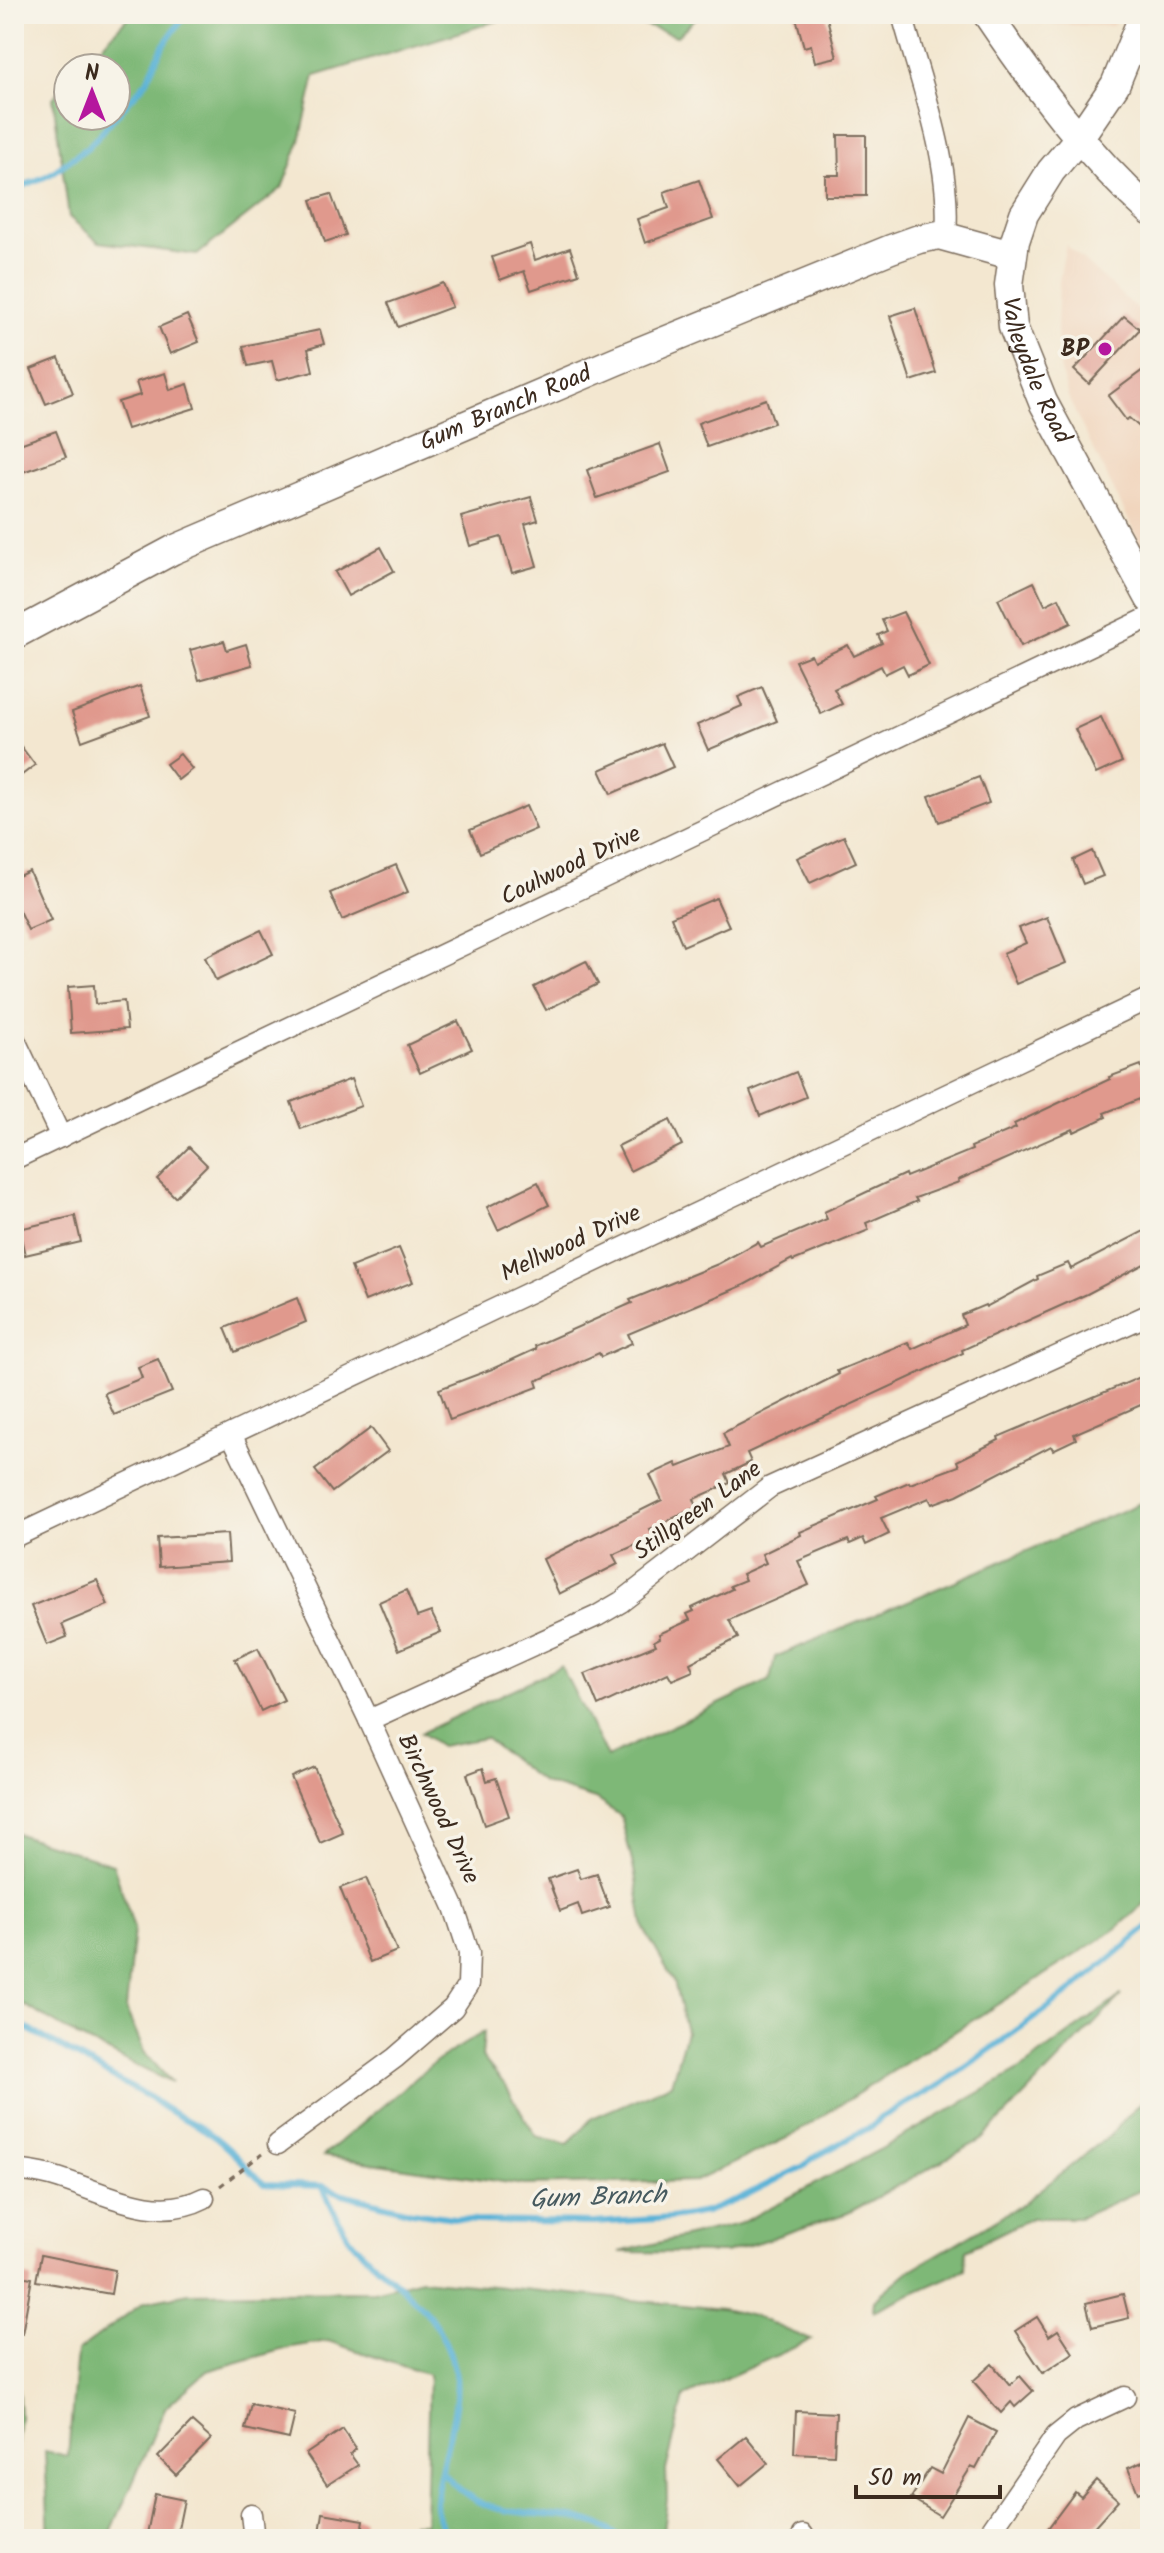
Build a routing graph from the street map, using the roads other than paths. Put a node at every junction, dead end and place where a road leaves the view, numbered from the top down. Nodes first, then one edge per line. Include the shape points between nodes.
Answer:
1 (902, 14) edge
2 (987, 14) edge
3 (1144, 14) edge
4 (1079, 138) junction
5 (1150, 211) edge
6 (946, 236) junction
7 (1011, 255) junction
8 (1150, 599) edge
9 (1150, 617) edge
10 (14, 635) edge
11 (1150, 998) edge
12 (14, 1038) edge
13 (61, 1137) junction
14 (14, 1159) edge
15 (1150, 1314) edge
16 (232, 1436) junction
17 (14, 1537) edge
18 (369, 1720) junction
19 (273, 2147) road end
20 (14, 2171) edge
21 (204, 2198) dead end
22 (1125, 2397) dead end
23 (251, 2514) dead end
24 (254, 2539) edge
25 (985, 2539) edge

1 - 6 street via 944,176
2 - 4 street
3 - 4 street, Valleydale Road via 1115,85
4 - 5 street
4 - 7 street, Valleydale Road via 1024,214
6 - 7 street, Gum Branch Road
6 - 10 street, Gum Branch Road via 919,239 876,255 244,518
7 - 8 street, Valleydale Road via 1009,298 1021,351 1043,402
9 - 13 street, Coulwood Drive
11 - 16 street, Mellwood Drive
12 - 13 street
13 - 14 street, Coulwood Drive
15 - 18 street, Stillgreen Lane via 770,1487 597,1616
16 - 17 street, Mellwood Drive
16 - 18 street, Birchwood Drive
18 - 19 street, Birchwood Drive via 465,1935 468,1985 453,2008 420,2038
20 - 21 street via 146,2206 188,2206
22 - 25 street via 1076,2420 1056,2436
23 - 24 street

